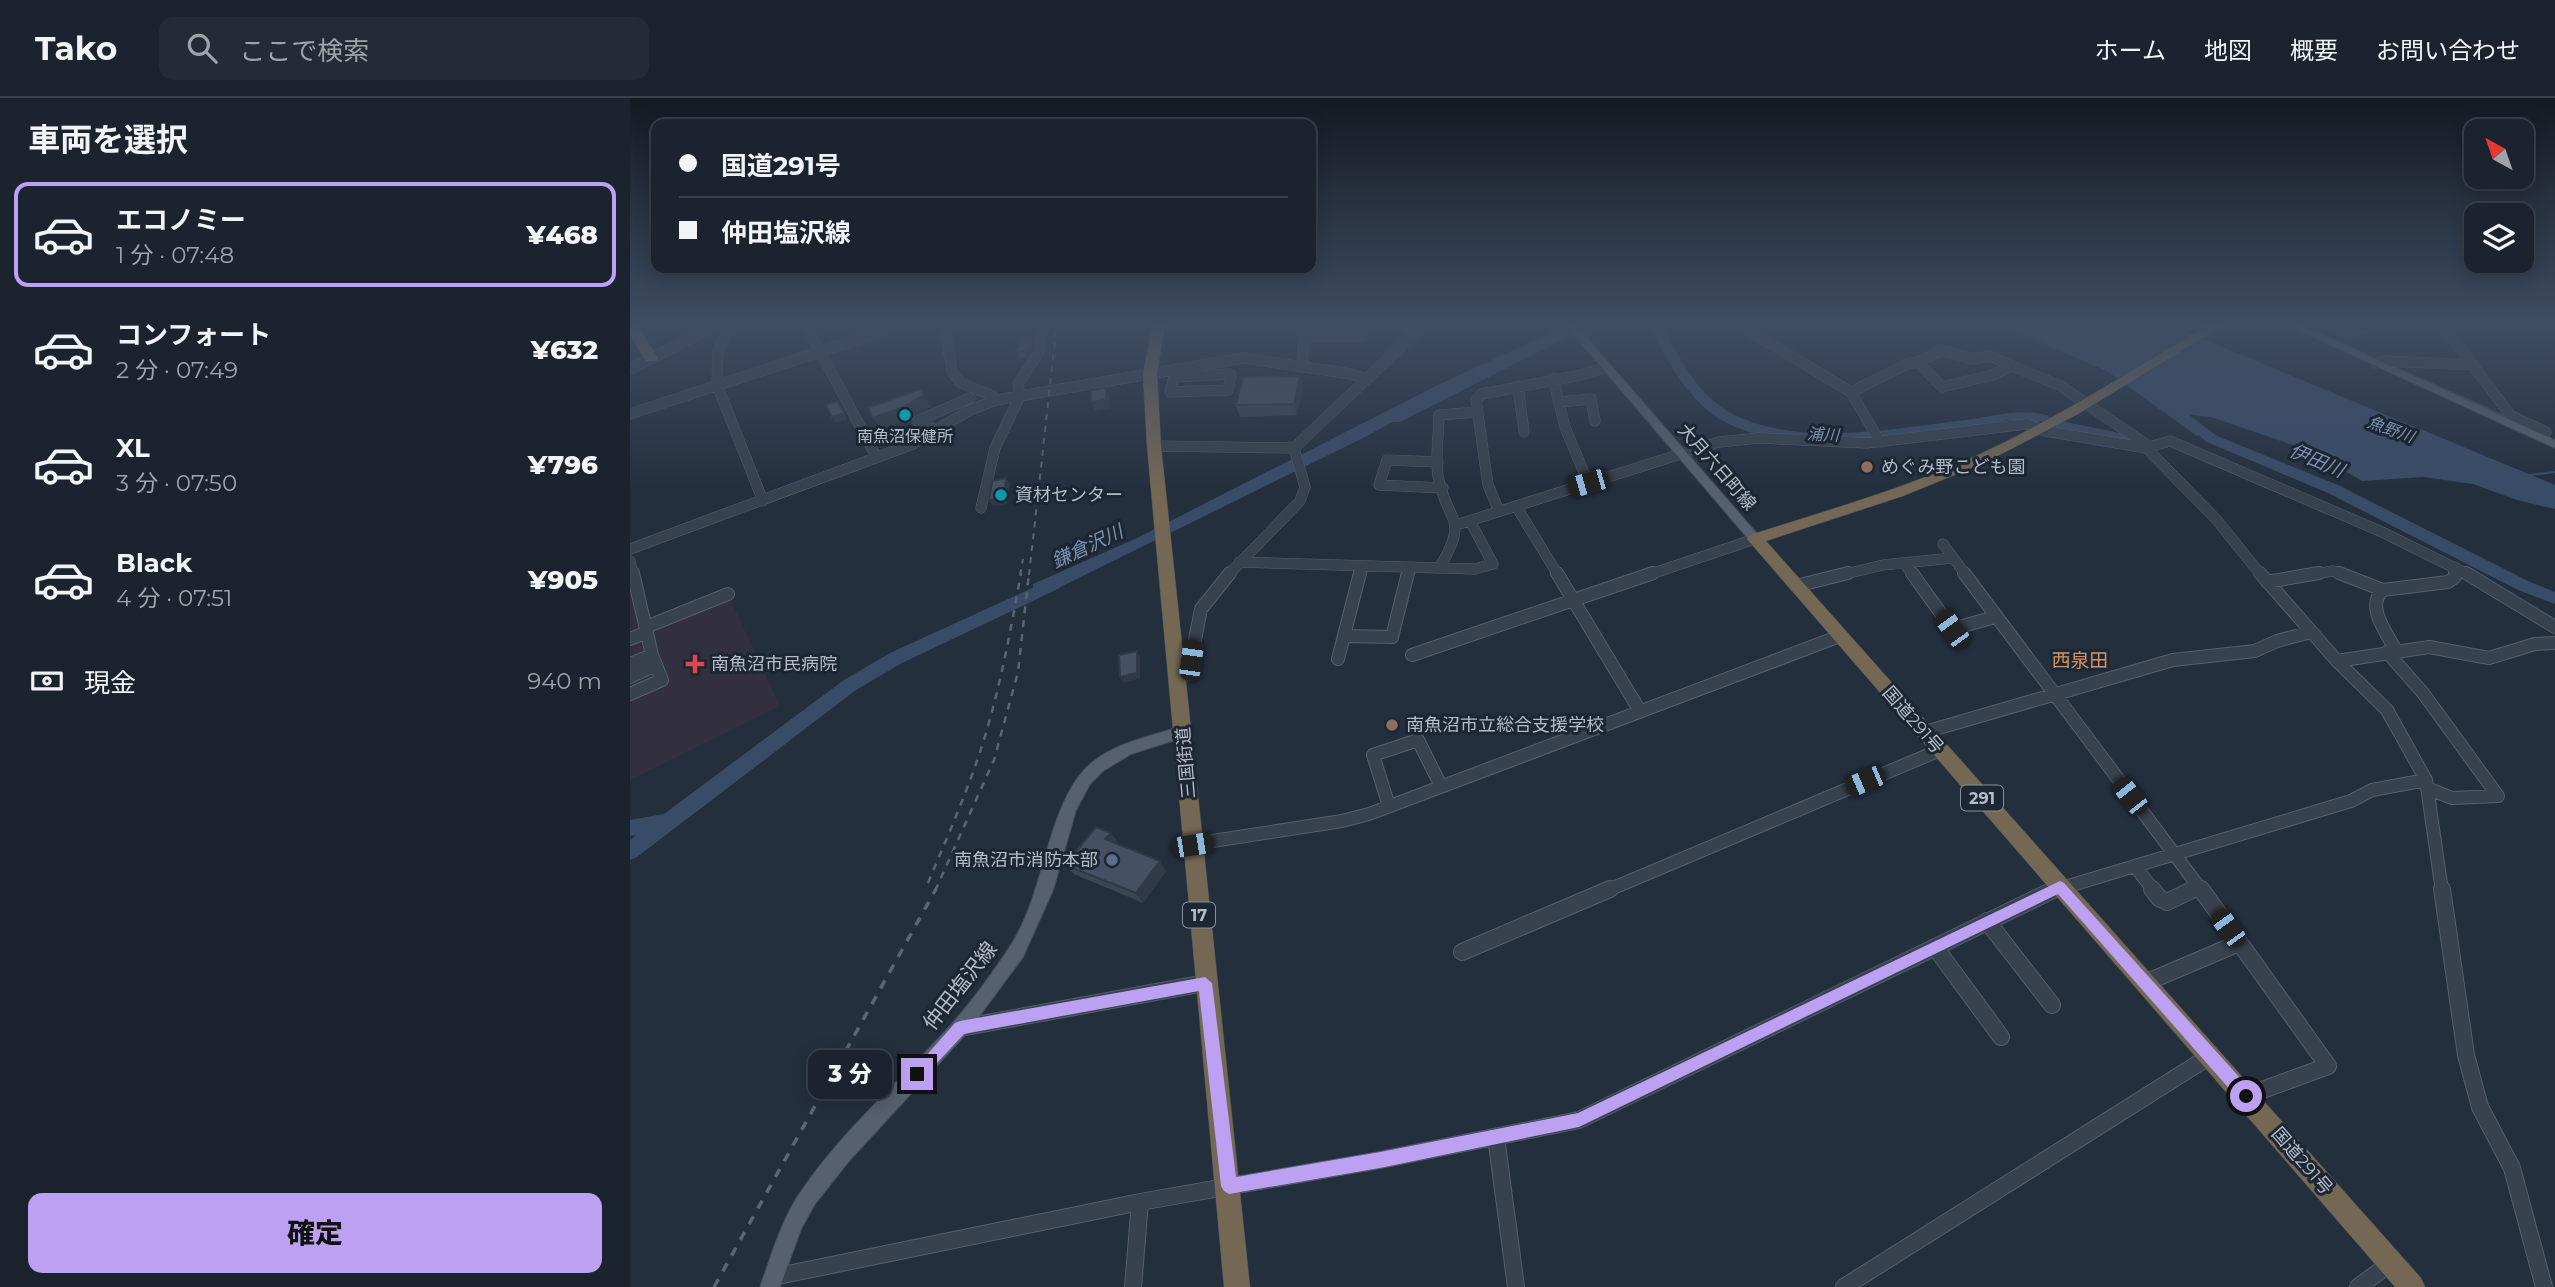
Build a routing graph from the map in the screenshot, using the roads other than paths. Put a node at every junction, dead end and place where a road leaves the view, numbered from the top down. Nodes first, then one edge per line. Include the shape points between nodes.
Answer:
1 (716, 378) edge
2 (737, 378) edge
3 (835, 378) edge
4 (957, 378) edge
5 (1022, 378) edge
6 (1123, 378) edge
7 (1150, 378) edge
8 (1174, 378) edge
9 (1230, 378) edge
10 (1557, 378) edge
11 (1616, 378) edge
12 (1828, 378) edge
13 (1878, 378) edge
14 (1934, 378) edge
15 (1978, 378) edge
16 (2043, 378) edge
17 (2126, 378) edge
18 (2412, 378) edge
19 (2484, 378) edge
20 (1366, 379) edge
21 (1553, 379) junction
22 (717, 385) junction
23 (1518, 386) junction
24 (1851, 392) junction
25 (1020, 396) junction
26 (970, 398) dead end
27 (996, 400) junction
28 (2081, 400) dead end
29 (1560, 401) junction
30 (2091, 407) dead end
31 (1478, 412) junction
32 (630, 414) edge
33 (1595, 421) dead end
34 (2042, 429) junction
35 (938, 432) junction
36 (1524, 432) dead end
37 (2543, 435) junction
38 (1880, 442) junction
39 (2555, 444) edge
40 (1154, 446) junction
41 (1294, 448) junction
42 (2148, 448) junction
43 (1682, 454) junction
44 (877, 458) junction
45 (1438, 462) junction
46 (1588, 483) junction
47 (1443, 488) junction
48 (763, 501) junction
49 (1516, 506) junction
50 (981, 508) dead end
51 (1499, 511) junction
52 (1470, 521) junction
53 (1456, 525) junction
54 (1755, 539) junction
55 (1943, 544) dead end
56 (630, 549) edge
57 (1952, 558) junction
58 (630, 561) edge
59 (1239, 562) junction
60 (1904, 563) junction
61 (1363, 567) junction
62 (2455, 567) junction
63 (1409, 568) junction
64 (1439, 568) junction
65 (2267, 582) junction
66 (1796, 586) junction
67 (2382, 590) junction
68 (729, 594) dead end
69 (1572, 601) junction
70 (1995, 617) junction
71 (2555, 627) edge
72 (646, 629) junction
73 (2311, 632) junction
74 (1344, 636) junction
75 (1840, 636) junction
76 (630, 639) edge
77 (2555, 643) edge
78 (2392, 652) junction
79 (1412, 654) dead end
80 (1338, 659) dead end
81 (654, 660) junction
82 (2337, 661) junction
83 (630, 664) edge
84 (630, 677) edge
85 (1178, 685) junction
86 (630, 694) edge
87 (2052, 694) junction
88 (1640, 711) junction
89 (1183, 732) junction
90 (1925, 732) junction
91 (1940, 750) junction
92 (2426, 784) junction
93 (1441, 786) junction
94 (1389, 806) junction
95 (1193, 845) junction
96 (2176, 855) junction
97 (2134, 866) junction
98 (2060, 887) junction
99 (2199, 887) junction
100 (1987, 921) junction
101 (2239, 943) junction
102 (1935, 947) junction
103 (1462, 952) dead end
104 (1205, 983) junction
105 (2145, 983) junction
106 (2052, 1005) dead end
107 (960, 1028) junction
108 (2001, 1037) dead end
109 (2210, 1056) junction
110 (2246, 1096) junction
111 (1496, 1137) junction
112 (1229, 1186) junction
113 (1140, 1202) junction
114 (2391, 1263) junction
115 (771, 1282) edge
116 (1133, 1287) edge
117 (1237, 1287) edge
118 (1516, 1287) edge
119 (1844, 1287) edge
120 (2358, 1287) edge
121 (2413, 1287) edge
122 (2544, 1287) edge

1 - 22 street
2 - 22 street
3 - 44 street
4 - 27 street
5 - 25 street
6 - 25 street
7 - 40 highway, 三国街道 / 17
8 - 9 street via 1170,392 1228,390
10 - 21 street
11 - 43 main road, 大月六日町線
12 - 24 street
13 - 24 street
14 - 15 street via 1942,387
16 - 28 street
17 - 34 highway
18 - 37 main road
19 - 37 street via 2511,416
20 - 41 street
21 - 23 street
21 - 29 street
22 - 32 street
22 - 48 street
23 - 31 street via 1482,394 1476,400
23 - 36 street
24 - 38 street
25 - 27 street
25 - 50 street via 995,449
26 - 35 street via 917,421
27 - 35 street via 970,410
29 - 33 street via 1591,399
29 - 46 street via 1565,427
30 - 42 street
31 - 45 street via 1439,415
31 - 51 street via 1488,485
34 - 38 street via 2027,424
34 - 42 street
34 - 54 highway via 1941,476
35 - 44 street
37 - 39 main road
38 - 43 street via 1740,438
40 - 41 street
40 - 85 highway, 三国街道 / 17
41 - 59 street via 1305,487 1300,501
42 - 62 street via 2170,441
42 - 65 street via 2216,519
43 - 46 street
43 - 54 main road, 大月六日町線
44 - 48 street
45 - 47 street
45 - 47 street via 1387,460 1379,485
46 - 49 street
47 - 53 street
48 - 56 street
49 - 51 street
49 - 69 street
51 - 52 street
52 - 53 street
52 - 64 street via 1493,564 1475,569
53 - 64 street via 1452,547
54 - 66 highway, 国道291号 / 291
54 - 69 street
55 - 57 street
57 - 60 street
57 - 70 street
58 - 72 street
59 - 61 street
59 - 85 street via 1201,609 1191,660
60 - 66 street
60 - 70 street via 1952,629
61 - 63 street
61 - 74 street
62 - 67 street via 2455,576 2448,582
62 - 71 street
63 - 64 street
63 - 74 street via 1392,637
65 - 67 street via 2333,571
65 - 73 street
66 - 75 highway, 国道291号 / 291
67 - 78 street via 2374,606
68 - 72 street
69 - 79 street
69 - 88 street
70 - 87 street
72 - 76 street
72 - 81 street
73 - 82 street
73 - 87 street via 2255,651 2173,660
74 - 80 street
75 - 88 street
75 - 90 highway, 国道291号 / 291
77 - 78 street via 2489,658 2429,647
78 - 82 street
78 - 92 street via 2498,796 2452,798
81 - 83 street
81 - 84 street
81 - 86 street via 662,680
82 - 92 street via 2387,710
85 - 89 highway, 三国街道 / 17
87 - 90 street
87 - 96 street
88 - 93 street
89 - 95 highway, 三国街道 / 17
89 - 107 main road, 仲田塩沢線 via 1126,750 1085,780 1069,809 1033,920 998,979
90 - 91 highway, 国道291号 / 291
91 - 98 highway, 国道291号 / 291
91 - 103 street
92 - 96 street via 2372,790 2351,801
92 - 122 street via 2466,1055 2480,1107 2512,1168
93 - 94 street
93 - 94 street via 1418,740 1373,755
94 - 95 street via 1342,821
95 - 104 highway, 三国街道 / 17
96 - 97 street
96 - 99 street
97 - 98 street
97 - 99 street via 2167,902
98 - 100 street
98 - 105 highway, 国道291号 / 291
99 - 101 street
100 - 102 street
100 - 106 street
101 - 105 street
101 - 110 street via 2328,1066
102 - 108 street
102 - 111 street via 1579,1120
104 - 107 street
104 - 112 highway, 三国街道 / 17
105 - 109 highway, 国道291号 / 291
107 - 115 main road, 仲田塩沢線 via 808,1197
109 - 110 highway, 国道291号 / 291
109 - 119 street
110 - 114 highway, 国道291号 / 291
111 - 112 street
111 - 118 street
112 - 113 street
112 - 117 highway, 三国街道 / 17
113 - 115 street
113 - 116 street
114 - 120 street
114 - 121 highway, 国道291号 / 291

